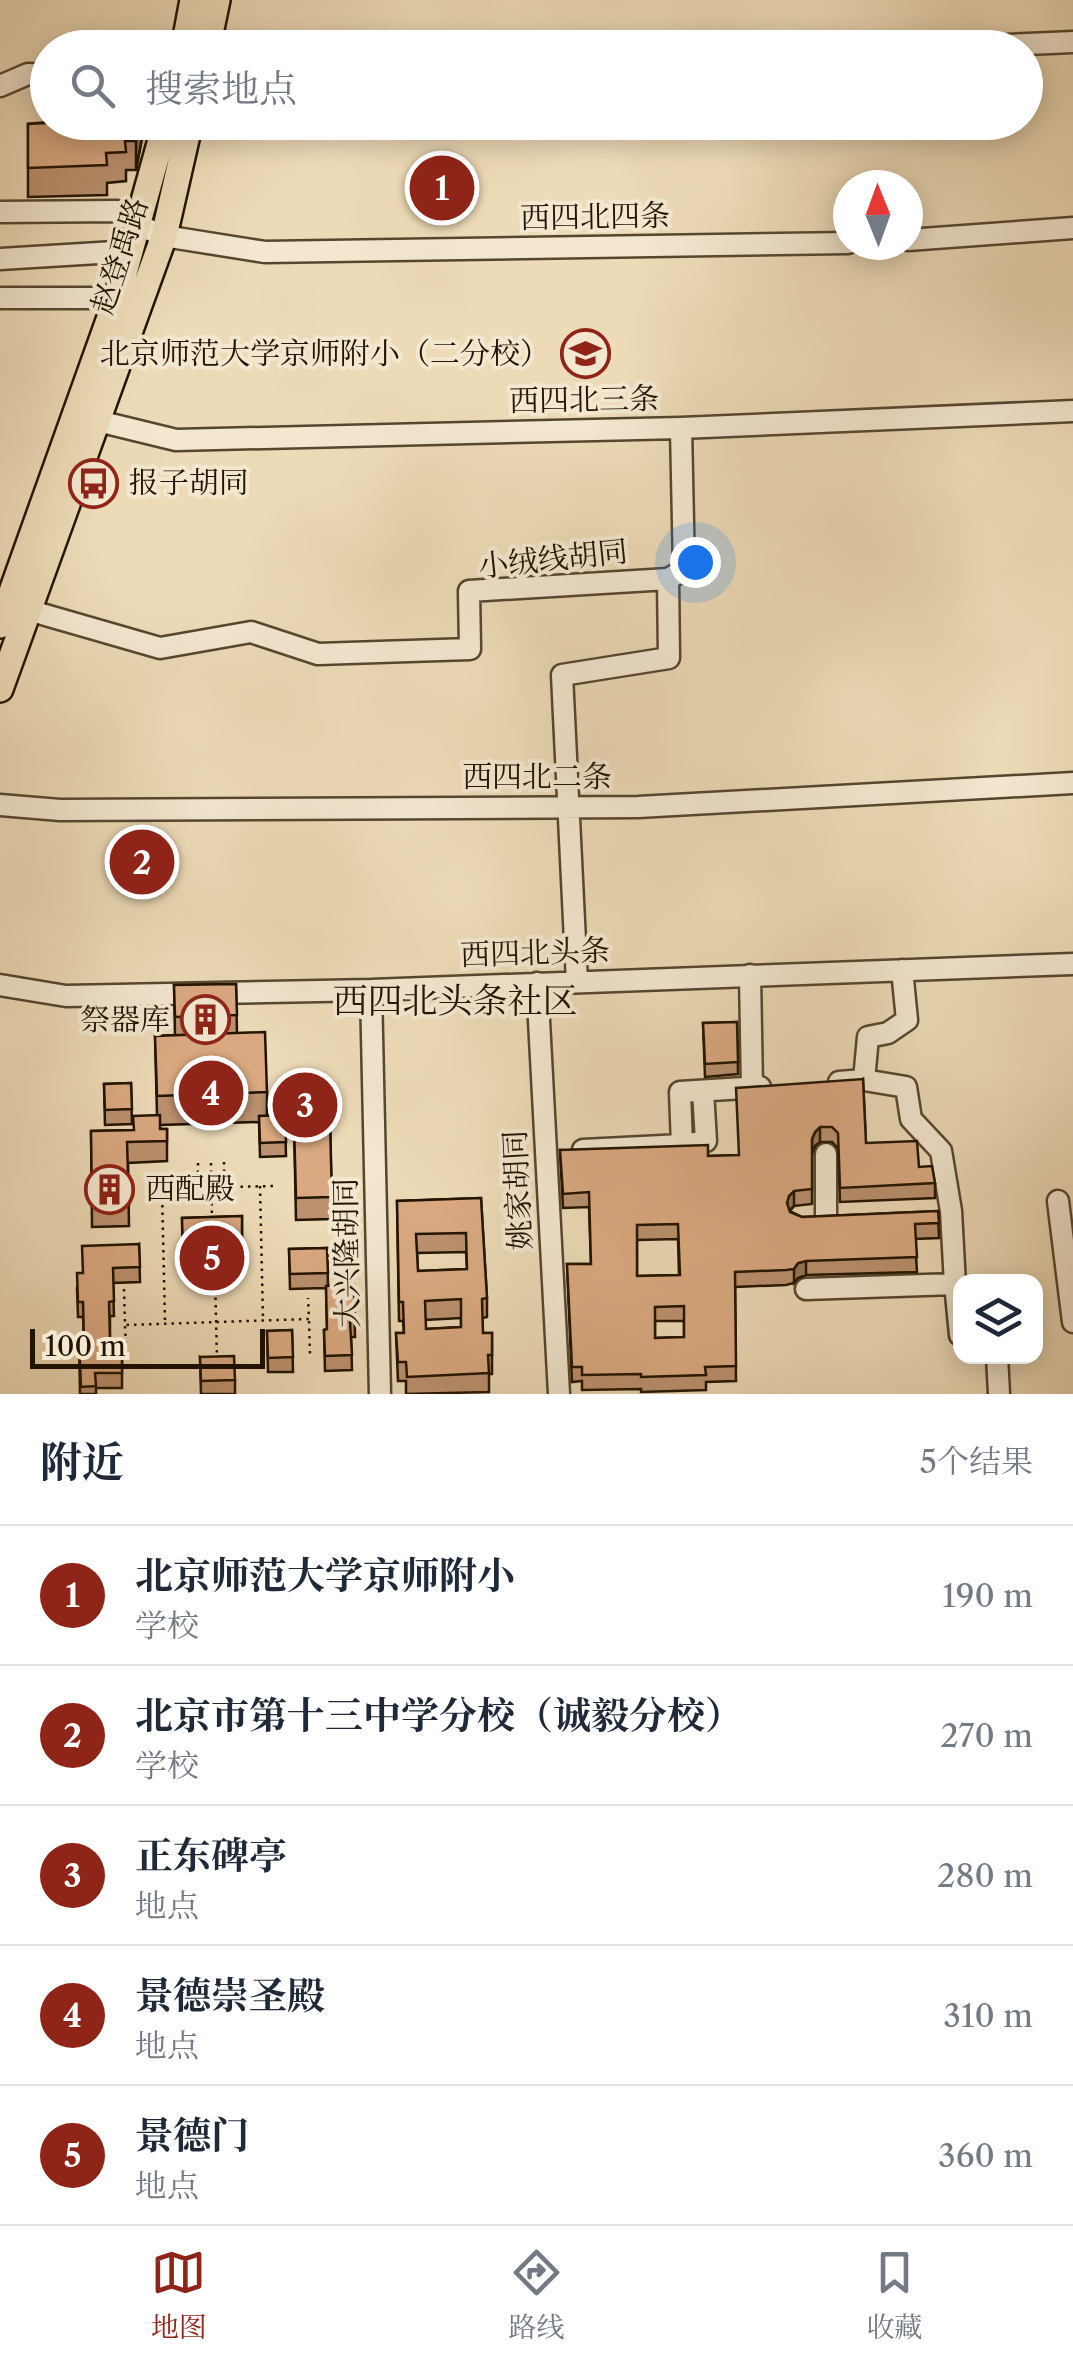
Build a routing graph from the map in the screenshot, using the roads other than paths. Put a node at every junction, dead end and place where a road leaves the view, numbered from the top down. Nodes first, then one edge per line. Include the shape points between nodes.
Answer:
1 (194, 0) edge
2 (217, 0) edge
3 (188, 30) edge
4 (211, 30) edge
5 (1073, 42) edge
6 (1043, 43) edge
7 (30, 74) edge
8 (0, 86) edge
9 (161, 140) edge
10 (186, 140) edge
11 (0, 212) edge
12 (138, 225) junction
13 (1073, 228) edge
14 (164, 236) junction
15 (923, 239) edge
16 (833, 244) edge
17 (131, 251) junction
18 (0, 259) edge
19 (0, 298) edge
20 (117, 298) junction
21 (1073, 411) edge
22 (98, 421) junction
23 (680, 428) junction
24 (668, 579) junction
25 (28, 610) junction
26 (0, 625) edge
27 (0, 688) edge
28 (1073, 782) edge
29 (0, 805) edge
30 (567, 807) junction
31 (1073, 964) edge
32 (902, 970) junction
33 (750, 975) junction
34 (577, 982) junction
35 (536, 983) junction
36 (0, 985) edge
37 (371, 990) junction
38 (864, 1080) junction
39 (827, 1083) edge
40 (790, 1085) edge
41 (752, 1088) junction
42 (546, 1151) junction
43 (826, 1154) dead end
44 (1058, 1201) dead end
45 (802, 1218) edge
46 (953, 1278) edge
47 (953, 1284) edge
48 (806, 1289) dead end
49 (1073, 1322) edge
50 (997, 1364) edge
51 (380, 1394) edge
52 (559, 1394) edge
53 (999, 1394) edge

1 - 3 main road
2 - 4 main road
5 - 6 street
7 - 8 street
9 - 12 main road, 赵登禹路
10 - 14 main road, 赵登禹路
11 - 12 street, 西四北四条 via 116,212
12 - 14 street, 西四北四条
12 - 17 main road, 赵登禹路
13 - 15 street
14 - 16 street, 西四北四条 via 266,252
14 - 22 main road, 赵登禹路
17 - 18 street
17 - 20 main road, 赵登禹路
19 - 20 street
20 - 26 main road, 赵登禹路
21 - 23 street, 西四北三条
22 - 23 street, 西四北三条 via 176,440
22 - 25 main road, 赵登禹路
23 - 24 street via 684,570
24 - 25 street, 小绒线胡同 via 469,591 470,649 318,654 251,632 160,648
24 - 30 street via 669,658 562,675
25 - 27 main road, 赵登禹路
28 - 30 street, 西四北二条
29 - 30 street, 西四北二条
30 - 34 street
31 - 32 street, 西四北头条
32 - 33 street, 西四北头条
32 - 38 street via 907,1020 868,1038
33 - 34 street, 西四北头条
33 - 41 street
34 - 35 street, 西四北头条
35 - 37 street, 西四北头条
35 - 42 street, 姚家胡同
36 - 37 street, 西四北头条 via 66,996
37 - 51 street, 大兴隆胡同
38 - 39 street
38 - 46 street via 906,1086 910,1119 941,1151
40 - 41 street
41 - 42 street via 703,1090 706,1141
42 - 52 street, 姚家胡同
43 - 45 street via 835,1216
44 - 49 street
47 - 48 street
50 - 53 street

